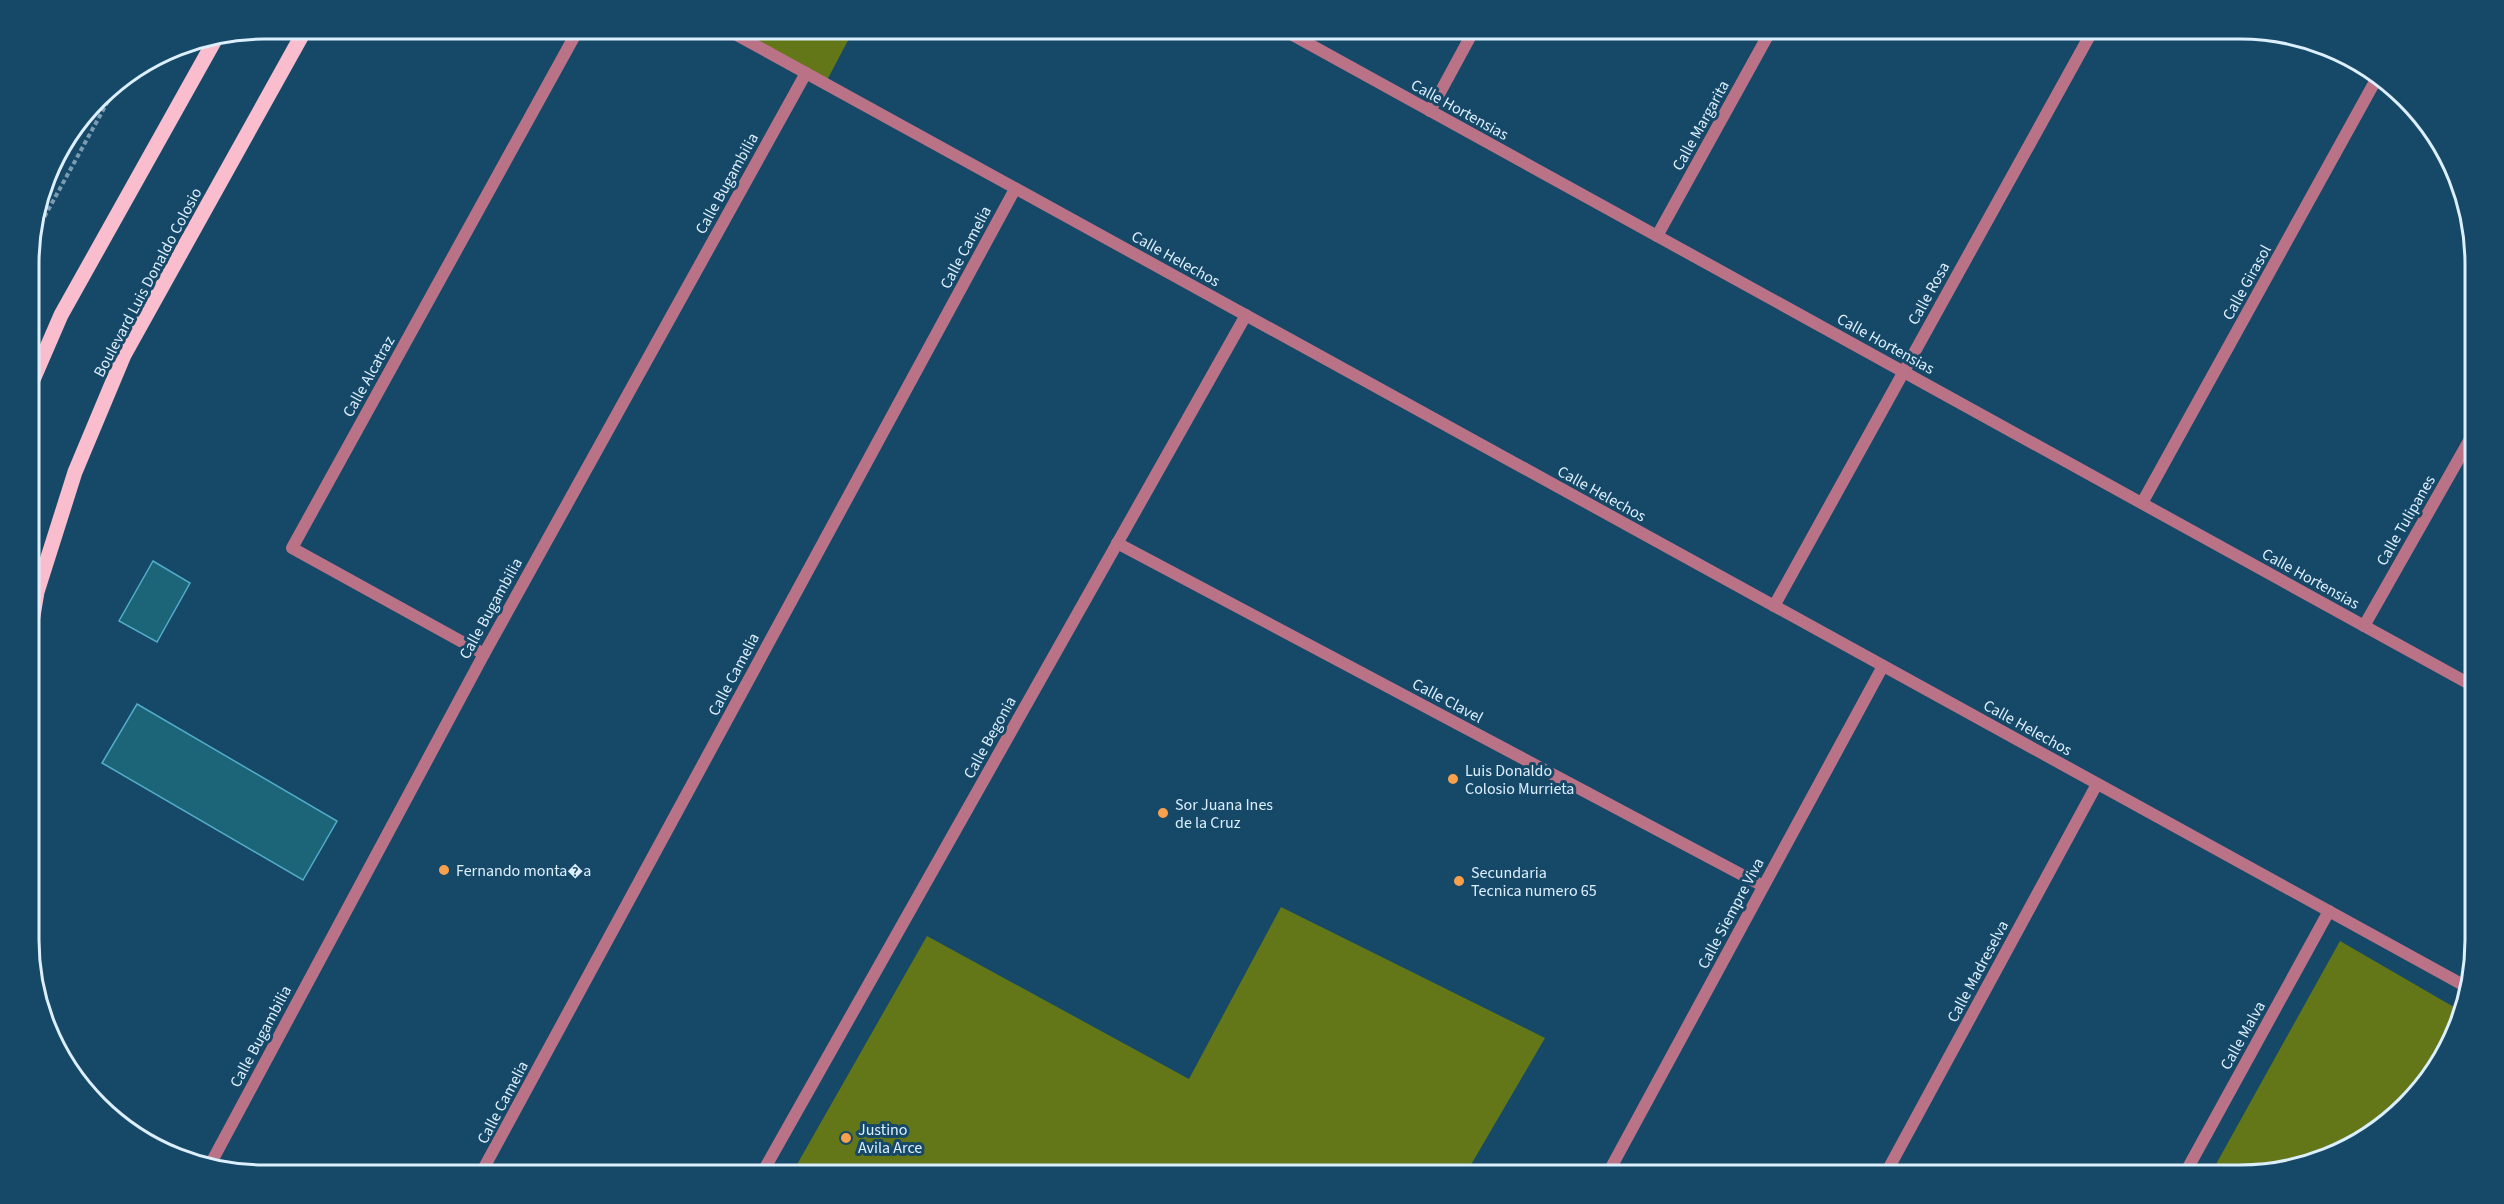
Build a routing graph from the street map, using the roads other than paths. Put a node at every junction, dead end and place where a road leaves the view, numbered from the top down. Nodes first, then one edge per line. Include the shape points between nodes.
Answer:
1 (300, 39) edge
2 (573, 39) edge
3 (744, 39) edge
4 (1300, 39) edge
5 (1469, 39) edge
6 (1766, 39) edge
7 (2088, 39) edge
8 (212, 45) edge
9 (806, 73) junction
10 (2374, 84) edge
11 (1430, 111) junction
12 (1015, 189) junction
13 (1657, 237) junction
14 (1246, 315) junction
15 (39, 366) edge
16 (1903, 372) junction
17 (2465, 448) edge
18 (2142, 503) junction
19 (1118, 543) junction
20 (39, 586) edge
21 (1774, 606) junction
22 (2364, 626) junction
23 (484, 654) junction
24 (1883, 666) junction
25 (2465, 682) edge
26 (2097, 784) junction
27 (1763, 886) junction
28 (2329, 911) junction
29 (2461, 984) edge
30 (213, 1159) edge
31 (485, 1165) edge
32 (767, 1165) edge
33 (1612, 1165) edge
34 (1890, 1165) edge
35 (2189, 1165) edge

1 - 20 main road, Boulevard Luis Donaldo Colosio via 124,355 75,471
2 - 23 street, Calle Alcatraz via 292,548
3 - 9 street, Calle Helechos
4 - 11 street, Calle Hortensias
5 - 11 street
6 - 13 street, Calle Margarita
7 - 16 street, Calle Rosa
8 - 15 main road via 61,315
9 - 12 street, Calle Helechos
9 - 23 street, Calle Bugambilia
10 - 18 street, Calle Girasol
11 - 13 street, Calle Hortensias
12 - 14 street, Calle Helechos
12 - 31 street, Calle Camelia
13 - 16 street, Calle Hortensias
14 - 19 street, Calle Begonia
14 - 21 street, Calle Helechos
16 - 18 street, Calle Hortensias
16 - 21 street, Calle Rosa
17 - 22 street, Calle Tulipanes
18 - 22 street, Calle Hortensias
19 - 27 street, Calle Clavel
19 - 32 street, Calle Begonia
21 - 24 street, Calle Helechos
22 - 25 street, Calle Hortensias
23 - 30 street, Calle Bugambilia
24 - 26 street, Calle Helechos
24 - 27 street, Calle Siempre Viva
26 - 28 street, Calle Helechos
26 - 34 street, Calle Madreselva
27 - 33 street, Calle Siempre Viva
28 - 29 street, Calle Helechos
28 - 35 street, Calle Malva

